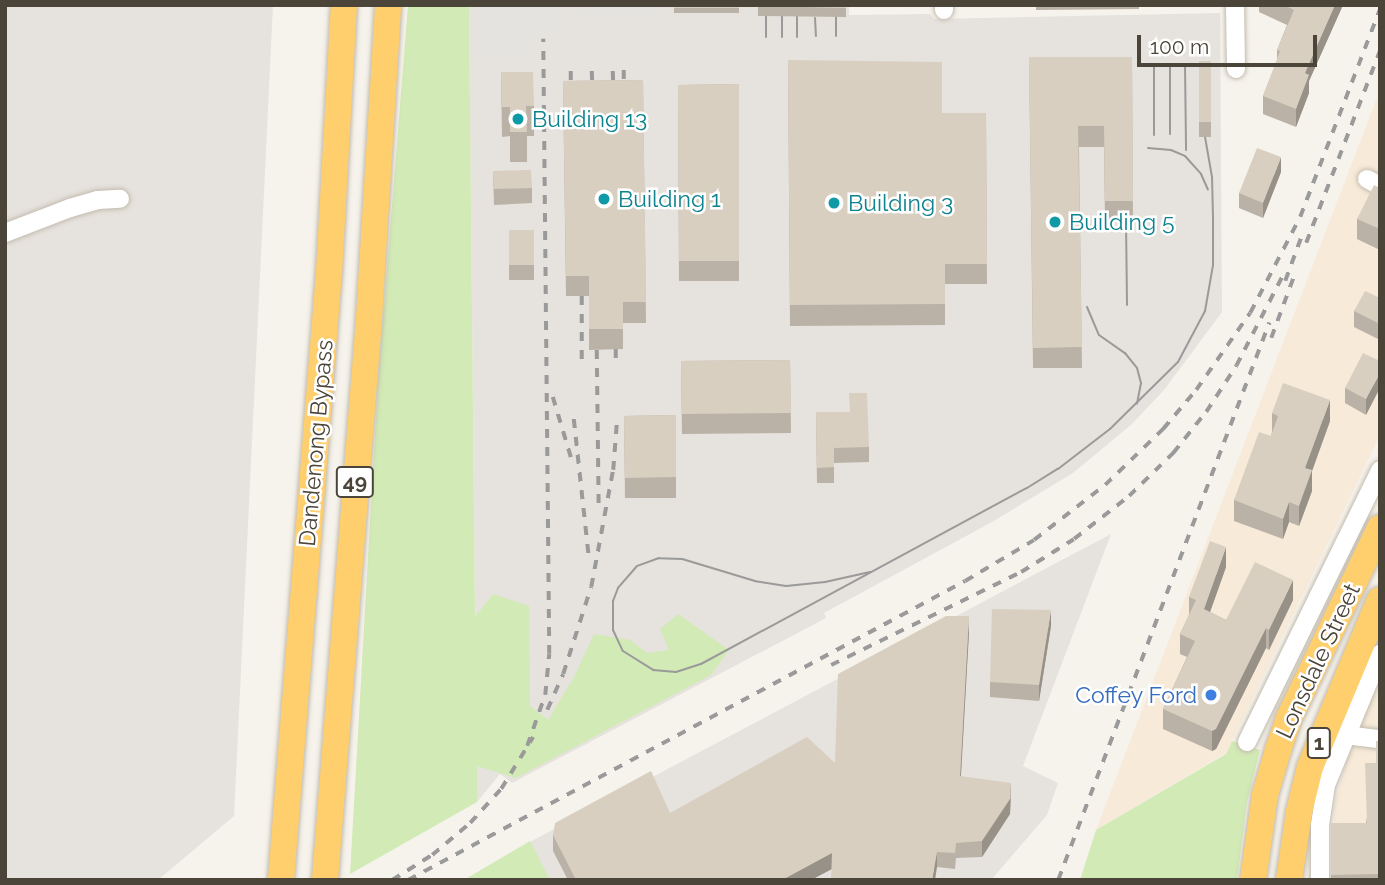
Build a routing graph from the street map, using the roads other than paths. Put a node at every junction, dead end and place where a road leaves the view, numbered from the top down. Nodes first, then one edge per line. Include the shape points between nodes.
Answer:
1 (344, 5) edge
2 (388, 5) edge
3 (1235, 5) edge
4 (1236, 69) dead end
5 (120, 199) dead end
6 (5, 233) edge
7 (1380, 470) edge
8 (1371, 543) edge
9 (1376, 607) edge
10 (1380, 654) edge
11 (1282, 669) junction
12 (1289, 718) junction
13 (1345, 735) junction
14 (1380, 739) edge
15 (1247, 742) dead end
16 (281, 880) edge
17 (325, 880) edge
18 (1253, 880) edge
19 (1289, 880) edge
20 (1320, 880) edge

1 - 16 highway, Dandenong Bypass / 49 via 330,272
2 - 17 highway, Dandenong Bypass / 49 via 370,304
3 - 4 street
5 - 6 street via 70,208
7 - 8 street, Lonsdale Street
8 - 11 street, Lonsdale Street
8 - 12 highway, Lonsdale Street / 1
9 - 10 street
9 - 19 highway, Lonsdale Street / 1 via 1310,767
10 - 13 street
11 - 12 street
11 - 15 street, Lonsdale Street
12 - 18 highway, Lonsdale Street / 1 via 1265,795
13 - 14 street
13 - 20 street via 1324,794

